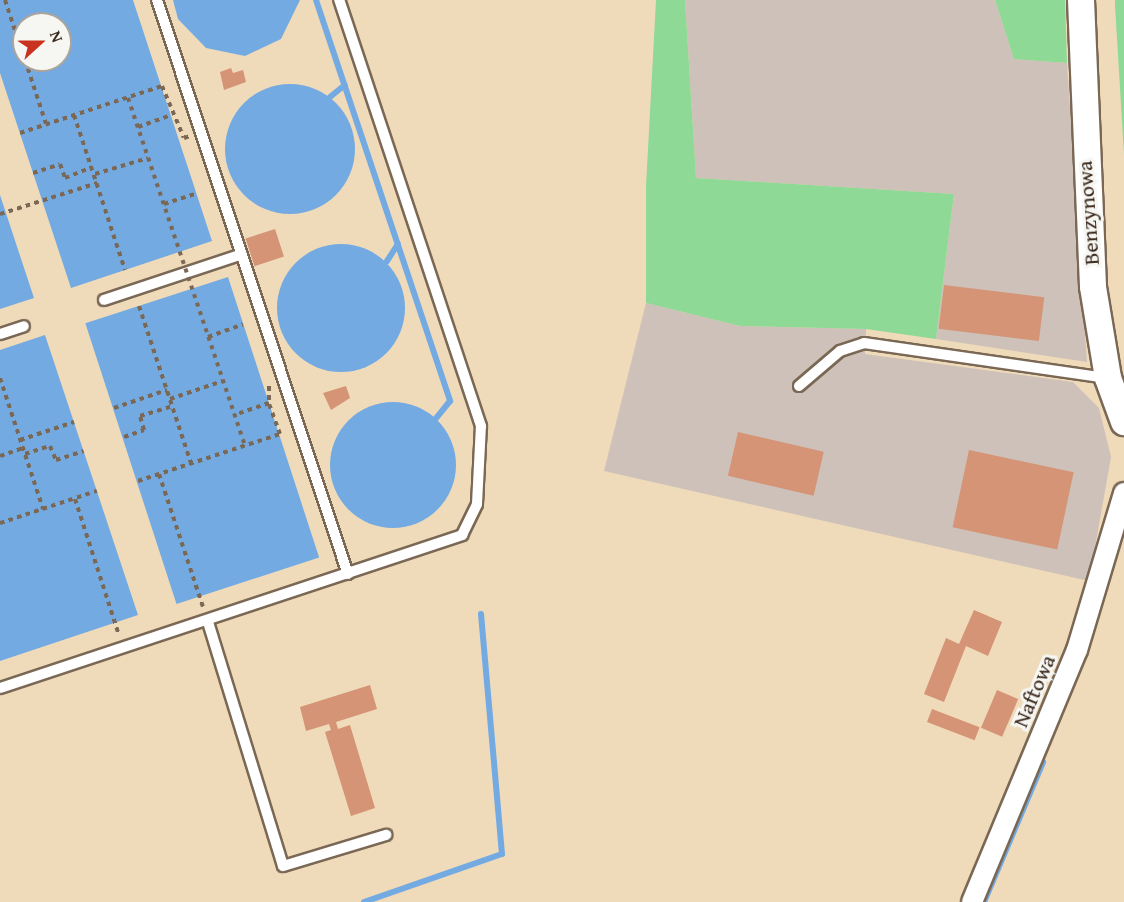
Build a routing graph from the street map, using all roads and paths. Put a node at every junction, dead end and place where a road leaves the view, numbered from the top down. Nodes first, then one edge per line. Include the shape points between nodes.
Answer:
1 (5, 0) edge
2 (157, 0) edge
3 (339, 0) edge
4 (1081, 0) edge
5 (12, 22) edge
6 (28, 72) edge
7 (128, 98) junction
8 (74, 115) junction
9 (171, 115) junction
10 (46, 124) junction
11 (138, 127) junction
12 (20, 133) dead end
13 (184, 138) dead end
14 (148, 158) junction
15 (92, 167) junction
16 (33, 173) dead end
17 (94, 174) junction
18 (97, 183) junction
19 (196, 193) dead end
20 (164, 204) junction
21 (0, 214) edge
22 (242, 254) junction
23 (125, 270) dead end
24 (104, 300) dead end
25 (139, 306) dead end
26 (243, 324) dead end
27 (24, 326) dead end
28 (0, 334) edge
29 (208, 336) junction
30 (0, 378) edge
31 (1108, 378) junction
32 (223, 381) junction
33 (799, 386) dead end
34 (167, 390) junction
35 (170, 399) junction
36 (172, 406) junction
37 (114, 408) dead end
38 (234, 415) junction
39 (74, 422) dead end
40 (1124, 422) edge
41 (124, 437) dead end
42 (20, 440) junction
43 (245, 446) junction
44 (23, 448) junction
45 (84, 451) dead end
46 (25, 454) junction
47 (0, 456) edge
48 (191, 464) junction
49 (159, 474) junction
50 (138, 481) dead end
51 (97, 491) dead end
52 (1124, 493) edge
53 (75, 499) junction
54 (43, 509) junction
55 (0, 523) edge
56 (348, 574) junction
57 (199, 597) dead end
58 (208, 622) junction
59 (114, 623) dead end
60 (0, 688) edge
61 (386, 836) dead end
62 (972, 902) edge

1 - 5 path
2 - 22 lane
3 - 56 lane via 480,426 483,462 477,504 462,535
4 - 31 street, Benzynowa via 1093,287
6 - 10 path
7 - 8 path
7 - 9 path via 162,86
7 - 11 path, bridge
8 - 10 path
8 - 15 path
9 - 11 path
9 - 13 path
10 - 12 path
11 - 14 path, bridge
14 - 17 path
14 - 20 path, bridge
15 - 16 path via 65,177 60,164
15 - 17 path
17 - 18 path
18 - 21 path
18 - 23 path
19 - 20 path
20 - 29 path, bridge
22 - 24 lane
22 - 56 lane
25 - 34 path
26 - 29 path
27 - 28 lane
29 - 32 path, bridge
30 - 42 path
31 - 33 lane via 864,343 840,351
31 - 40 street, Benzynowa
32 - 35 path
32 - 38 path, bridge
34 - 35 path
34 - 37 path
35 - 36 path
36 - 41 path via 140,416 144,430
36 - 48 path
38 - 43 path, bridge
38 - 43 path via 270,403 280,435
39 - 42 path
42 - 44 path
43 - 48 path
44 - 46 path
44 - 47 path
45 - 46 path via 56,460 50,446
46 - 54 path
48 - 49 path
49 - 50 path
49 - 57 path
51 - 53 path
52 - 62 street, Naftowa via 1077,650
53 - 54 path
53 - 59 path
54 - 55 path
56 - 58 lane
58 - 60 lane
58 - 61 lane via 283,866

